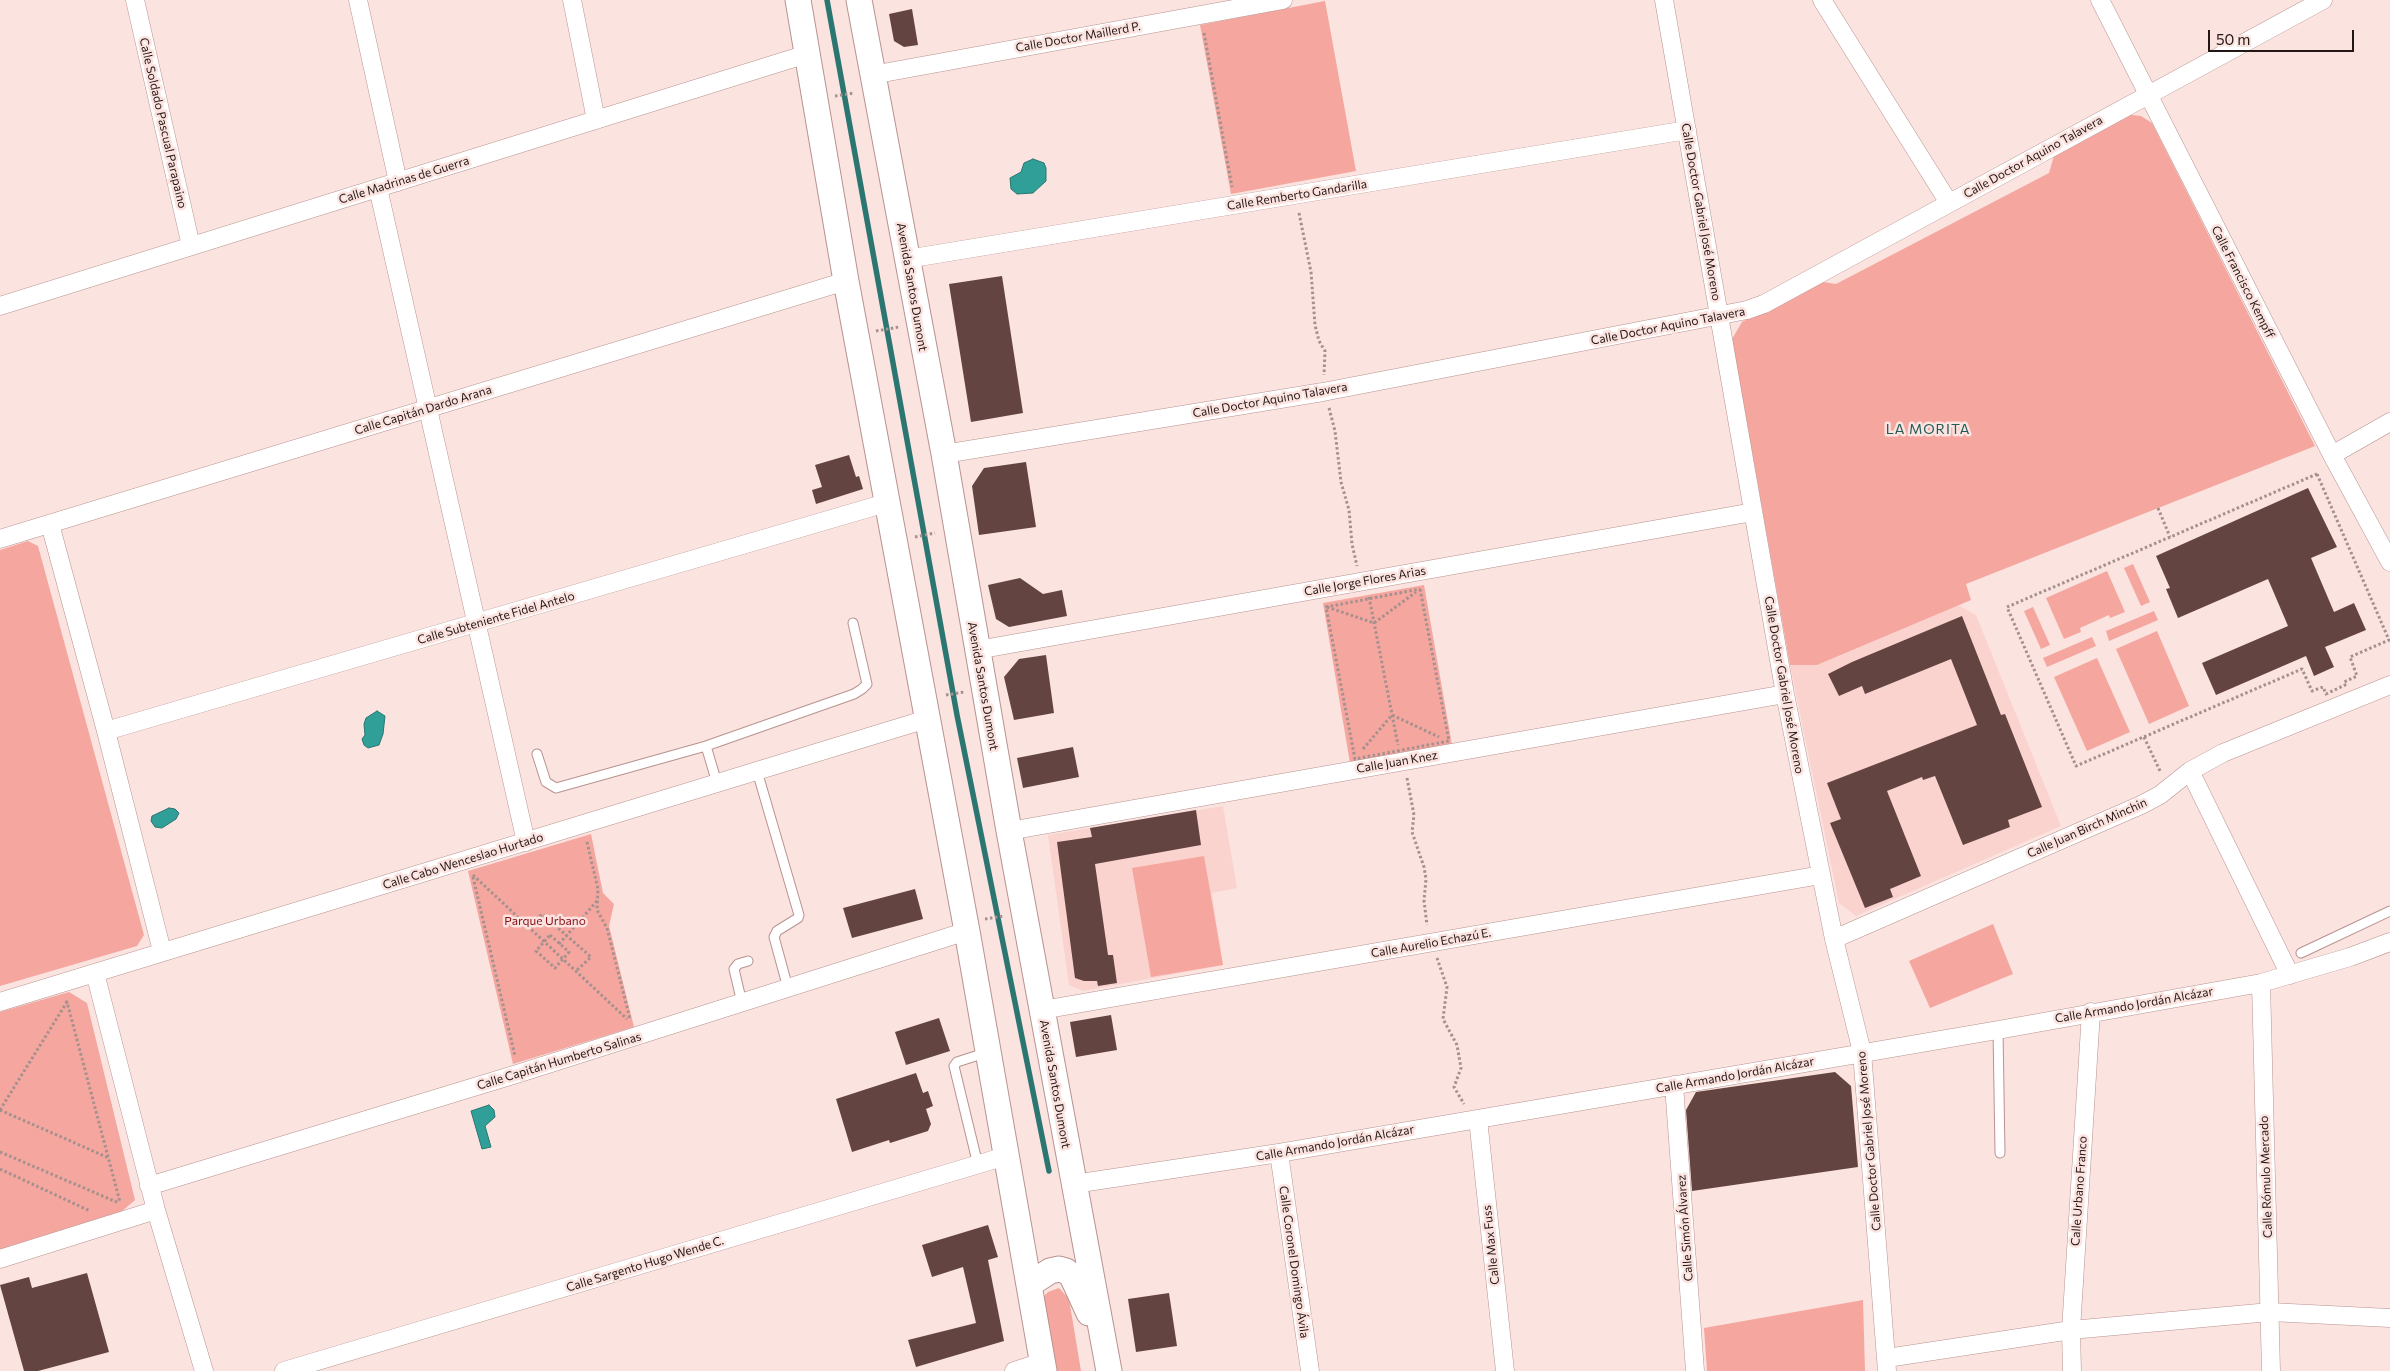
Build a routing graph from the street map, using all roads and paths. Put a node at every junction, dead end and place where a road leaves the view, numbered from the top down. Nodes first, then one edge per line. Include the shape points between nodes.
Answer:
1 (135, 0) edge
2 (358, 0) edge
3 (572, 0) edge
4 (798, 0) edge
5 (850, 0) edge
6 (859, 0) edge
7 (1283, 0) edge
8 (1664, 0) edge
9 (1822, 0) edge
10 (2100, 0) edge
11 (2323, 0) edge
12 (1203, 27) dead end
13 (865, 34) junction
14 (807, 54) junction
15 (872, 75) junction
16 (852, 93) dead end
17 (2147, 94) junction
18 (835, 96) dead end
19 (596, 120) junction
20 (1687, 130) junction
21 (398, 182) junction
22 (378, 188) junction
23 (1233, 191) dead end
24 (1293, 195) junction
25 (1949, 203) junction
26 (191, 246) junction
27 (907, 259) junction
28 (846, 281) junction
29 (0, 305) edge
30 (1719, 317) junction
31 (904, 326) dead end
32 (871, 332) dead end
33 (1323, 392) junction
34 (428, 409) junction
35 (2390, 422) edge
36 (944, 454) junction
37 (2332, 456) junction
38 (886, 503) junction
39 (2158, 508) dead end
40 (1753, 512) junction
41 (50, 524) junction
42 (933, 534) dead end
43 (916, 537) dead end
44 (2170, 537) junction
45 (0, 539) edge
46 (2390, 562) edge
47 (1364, 581) junction
48 (1420, 588) junction
49 (1370, 598) junction
50 (1326, 607) junction
51 (1374, 622) junction
52 (852, 623) dead end
53 (477, 624) junction
54 (977, 650) junction
55 (2390, 685) edge
56 (963, 692) dead end
57 (1785, 694) junction
58 (944, 696) dead end
59 (1392, 716) junction
60 (927, 719) junction
61 (106, 731) junction
62 (2144, 737) junction
63 (1449, 741) junction
64 (706, 746) junction
65 (537, 754) dead end
66 (1401, 756) junction
67 (1355, 759) junction
68 (757, 771) junction
69 (2190, 771) junction
70 (717, 783) junction
71 (2167, 787) junction
72 (582, 825) junction
73 (1009, 830) junction
74 (526, 842) junction
75 (470, 867) junction
76 (1821, 875) junction
77 (598, 900) junction
78 (2390, 911) edge
79 (1009, 915) dead end
80 (975, 925) junction
81 (529, 927) junction
82 (567, 935) junction
83 (1834, 939) junction
84 (544, 941) junction
85 (2390, 942) edge
86 (559, 944) junction
87 (1426, 944) junction
88 (162, 951) junction
89 (2301, 953) dead end
90 (563, 959) junction
91 (748, 960) dead end
92 (576, 972) junction
93 (96, 973) junction
94 (2290, 975) junction
95 (2261, 983) junction
96 (788, 988) junction
97 (0, 1002) edge
98 (67, 1002) junction
99 (742, 1003) junction
100 (1042, 1010) junction
101 (2091, 1012) junction
102 (1998, 1030) junction
103 (988, 1052) junction
104 (1862, 1052) junction
105 (520, 1073) junction
106 (1674, 1085) junction
107 (0, 1110) edge
108 (1472, 1120) junction
109 (0, 1152) edge
110 (1279, 1153) junction
111 (2000, 1153) dead end
112 (1006, 1156) junction
113 (108, 1158) junction
114 (978, 1165) junction
115 (0, 1169) edge
116 (1074, 1184) junction
117 (150, 1186) junction
118 (1013, 1191) junction
119 (156, 1210) junction
120 (93, 1212) dead end
121 (1085, 1244) junction
122 (0, 1259) edge
123 (1030, 1284) junction
124 (2270, 1312) junction
125 (2390, 1318) edge
126 (2071, 1330) junction
127 (1105, 1347) junction
128 (1887, 1365) edge
129 (1043, 1367) edge
130 (204, 1371) edge
131 (284, 1371) edge
132 (1014, 1371) edge
133 (1109, 1371) edge
134 (1310, 1371) edge
135 (1505, 1371) edge
136 (1695, 1371) edge
137 (2072, 1371) edge
138 (2272, 1371) edge

1 - 26 street, Calle Soldado Pascual Parapaino
2 - 21 street
3 - 19 street
4 - 14 main road
5 - 13 main road
6 - 13 main road, Avenida Santos Dumont
7 - 15 street, Calle Doctor Maillerd P.
8 - 20 street, Calle Doctor Gabriel José Moreno
9 - 25 street
10 - 17 street, Calle Francisco Kempff
11 - 17 street, Calle Doctor Aquino Talavera
12 - 23 path
13 - 15 main road, Avenida Santos Dumont
14 - 19 street, Calle Madrinas de Guerra
14 - 28 main road
15 - 27 main road, Avenida Santos Dumont
16 - 18 path
17 - 25 street, Calle Doctor Aquino Talavera
17 - 37 street, Calle Francisco Kempff
19 - 21 street, Calle Madrinas de Guerra
20 - 24 street, Calle Remberto Gandarilla
20 - 30 street, Calle Doctor Gabriel José Moreno
21 - 22 street, Calle Madrinas de Guerra
22 - 26 street, Calle Madrinas de Guerra
22 - 34 street
24 - 27 street, Calle Remberto Gandarilla
24 - 33 path via 1301,217 1311,272 1315,325 1325,351
25 - 30 street, Calle Doctor Aquino Talavera via 1764,304
26 - 29 street, Calle Madrinas de Guerra
27 - 36 main road, Avenida Santos Dumont
28 - 34 street, Calle Capitán Dardo Arana
28 - 38 main road
30 - 33 street, Calle Doctor Aquino Talavera
30 - 40 street, Calle Doctor Gabriel José Moreno
31 - 32 path
33 - 36 street, Calle Doctor Aquino Talavera
33 - 47 path via 1335,431 1338,470 1349,510 1352,544
34 - 41 street, Calle Capitán Dardo Arana
34 - 53 street
35 - 37 street
36 - 54 main road, Avenida Santos Dumont
37 - 46 street, Calle Francisco Kempff
38 - 53 street, Calle Subteniente Fidel Antelo
38 - 60 main road
39 - 44 path
40 - 47 street, Calle Jorge Flores Arias
40 - 57 street, Calle Doctor Gabriel José Moreno
41 - 45 street, Calle Capitán Dardo Arana
41 - 61 street
42 - 43 path
44 - 62 path via 2007,607 2076,766
44 - 62 path via 2317,474 2389,640 2350,657 2357,676 2326,694 2323,687 2312,691 2302,669
47 - 49 path
47 - 54 street, Calle Jorge Flores Arias
48 - 49 path
48 - 51 path
48 - 63 path
49 - 50 path
49 - 51 path
50 - 51 path
50 - 67 path
51 - 59 path
52 - 64 lane via 867,684 862,689
53 - 61 street, Calle Subteniente Fidel Antelo
53 - 74 street
54 - 73 main road, Avenida Santos Dumont
55 - 69 street, Calle Juan Birch Minchin via 2223,753
56 - 58 path
57 - 66 street, Calle Juan Knez
57 - 76 street, Calle Doctor Gabriel José Moreno
59 - 63 path
59 - 66 path
59 - 67 path
60 - 68 street, Calle Cabo Wenceslao Hurtado
60 - 80 main road
61 - 88 street
62 - 71 path
63 - 66 path
64 - 65 lane via 556,788 546,782
64 - 70 lane
66 - 67 path
66 - 73 street, Calle Juan Knez
66 - 87 path via 1414,815 1412,832 1426,879 1424,901 1430,933
68 - 70 street, Calle Cabo Wenceslao Hurtado
68 - 96 lane via 799,915 777,931 774,937
69 - 71 street, Calle Juan Birch Minchin
69 - 94 street
70 - 72 street, Calle Cabo Wenceslao Hurtado
71 - 83 street, Calle Juan Birch Minchin via 2160,795 2141,805
72 - 74 street, Calle Cabo Wenceslao Hurtado
72 - 77 path
73 - 100 main road, Avenida Santos Dumont
74 - 75 street, Calle Cabo Wenceslao Hurtado
75 - 81 path
75 - 88 street, Calle Cabo Wenceslao Hurtado
75 - 105 path
76 - 83 street, Calle Doctor Gabriel José Moreno
76 - 87 street, Calle Aurelio Echazú E.
77 - 82 path
77 - 92 path via 597,910 607,928 631,1023
78 - 89 lane
79 - 80 path
80 - 96 street, Calle Capitán Humberto Salinas
80 - 103 main road
81 - 82 path via 542,914
81 - 84 path
82 - 86 path
82 - 92 path via 591,957
83 - 104 street, Calle Doctor Gabriel José Moreno
84 - 86 path via 550,935
84 - 90 path
84 - 90 path via 536,950 555,968
85 - 94 street, Calle Armando Jordán Alcázar
86 - 90 path via 569,952
87 - 100 street, Calle Aurelio Echazú E.
87 - 108 path via 1439,961 1447,987 1443,1019 1457,1045 1461,1068 1454,1087
88 - 93 street, Calle Cabo Wenceslao Hurtado
90 - 92 path
91 - 99 lane via 734,969
93 - 97 street, Calle Cabo Wenceslao Hurtado
93 - 98 path
93 - 117 street
94 - 95 street, Calle Armando Jordán Alcázar
95 - 101 street, Calle Armando Jordán Alcázar
95 - 124 street, Calle Rómulo Mercado
96 - 99 street, Calle Capitán Humberto Salinas
98 - 107 path
98 - 113 path
99 - 105 street, Calle Capitán Humberto Salinas
100 - 116 main road, Avenida Santos Dumont
101 - 102 street, Calle Armando Jordán Alcázar
101 - 126 street, Calle Urbano Franco
102 - 104 street, Calle Armando Jordán Alcázar
102 - 111 lane
103 - 112 main road
103 - 114 lane via 957,1062 954,1066
104 - 106 street, Calle Armando Jordán Alcázar
104 - 128 street, Calle Doctor Gabriel José Moreno
105 - 117 street, Calle Capitán Humberto Salinas
106 - 108 street, Calle Armando Jordán Alcázar
106 - 136 street, Calle Simón Álvarez
107 - 113 path
108 - 110 street, Calle Armando Jordán Alcázar
108 - 135 street, Calle Max Fuss
109 - 113 path via 121,1204
110 - 116 street, Calle Armando Jordán Alcázar
110 - 134 street, Calle Coronel Domingo Ávila
112 - 114 street, Calle Sargento Hugo Wende C.
112 - 118 main road
114 - 131 street, Calle Sargento Hugo Wende C.
115 - 120 path
116 - 121 main road, Avenida Santos Dumont
117 - 119 street
118 - 121 main road via 1038,1250 1046,1256 1063,1258
118 - 123 main road
119 - 122 street
119 - 130 street
121 - 127 main road, Avenida Santos Dumont
123 - 127 main road via 1058,1269 1072,1276
123 - 129 main road
124 - 125 street
124 - 126 street
124 - 138 street, Calle Rómulo Mercado
126 - 128 street
126 - 137 street, Calle Urbano Franco
127 - 133 main road, Avenida Santos Dumont
129 - 132 street

